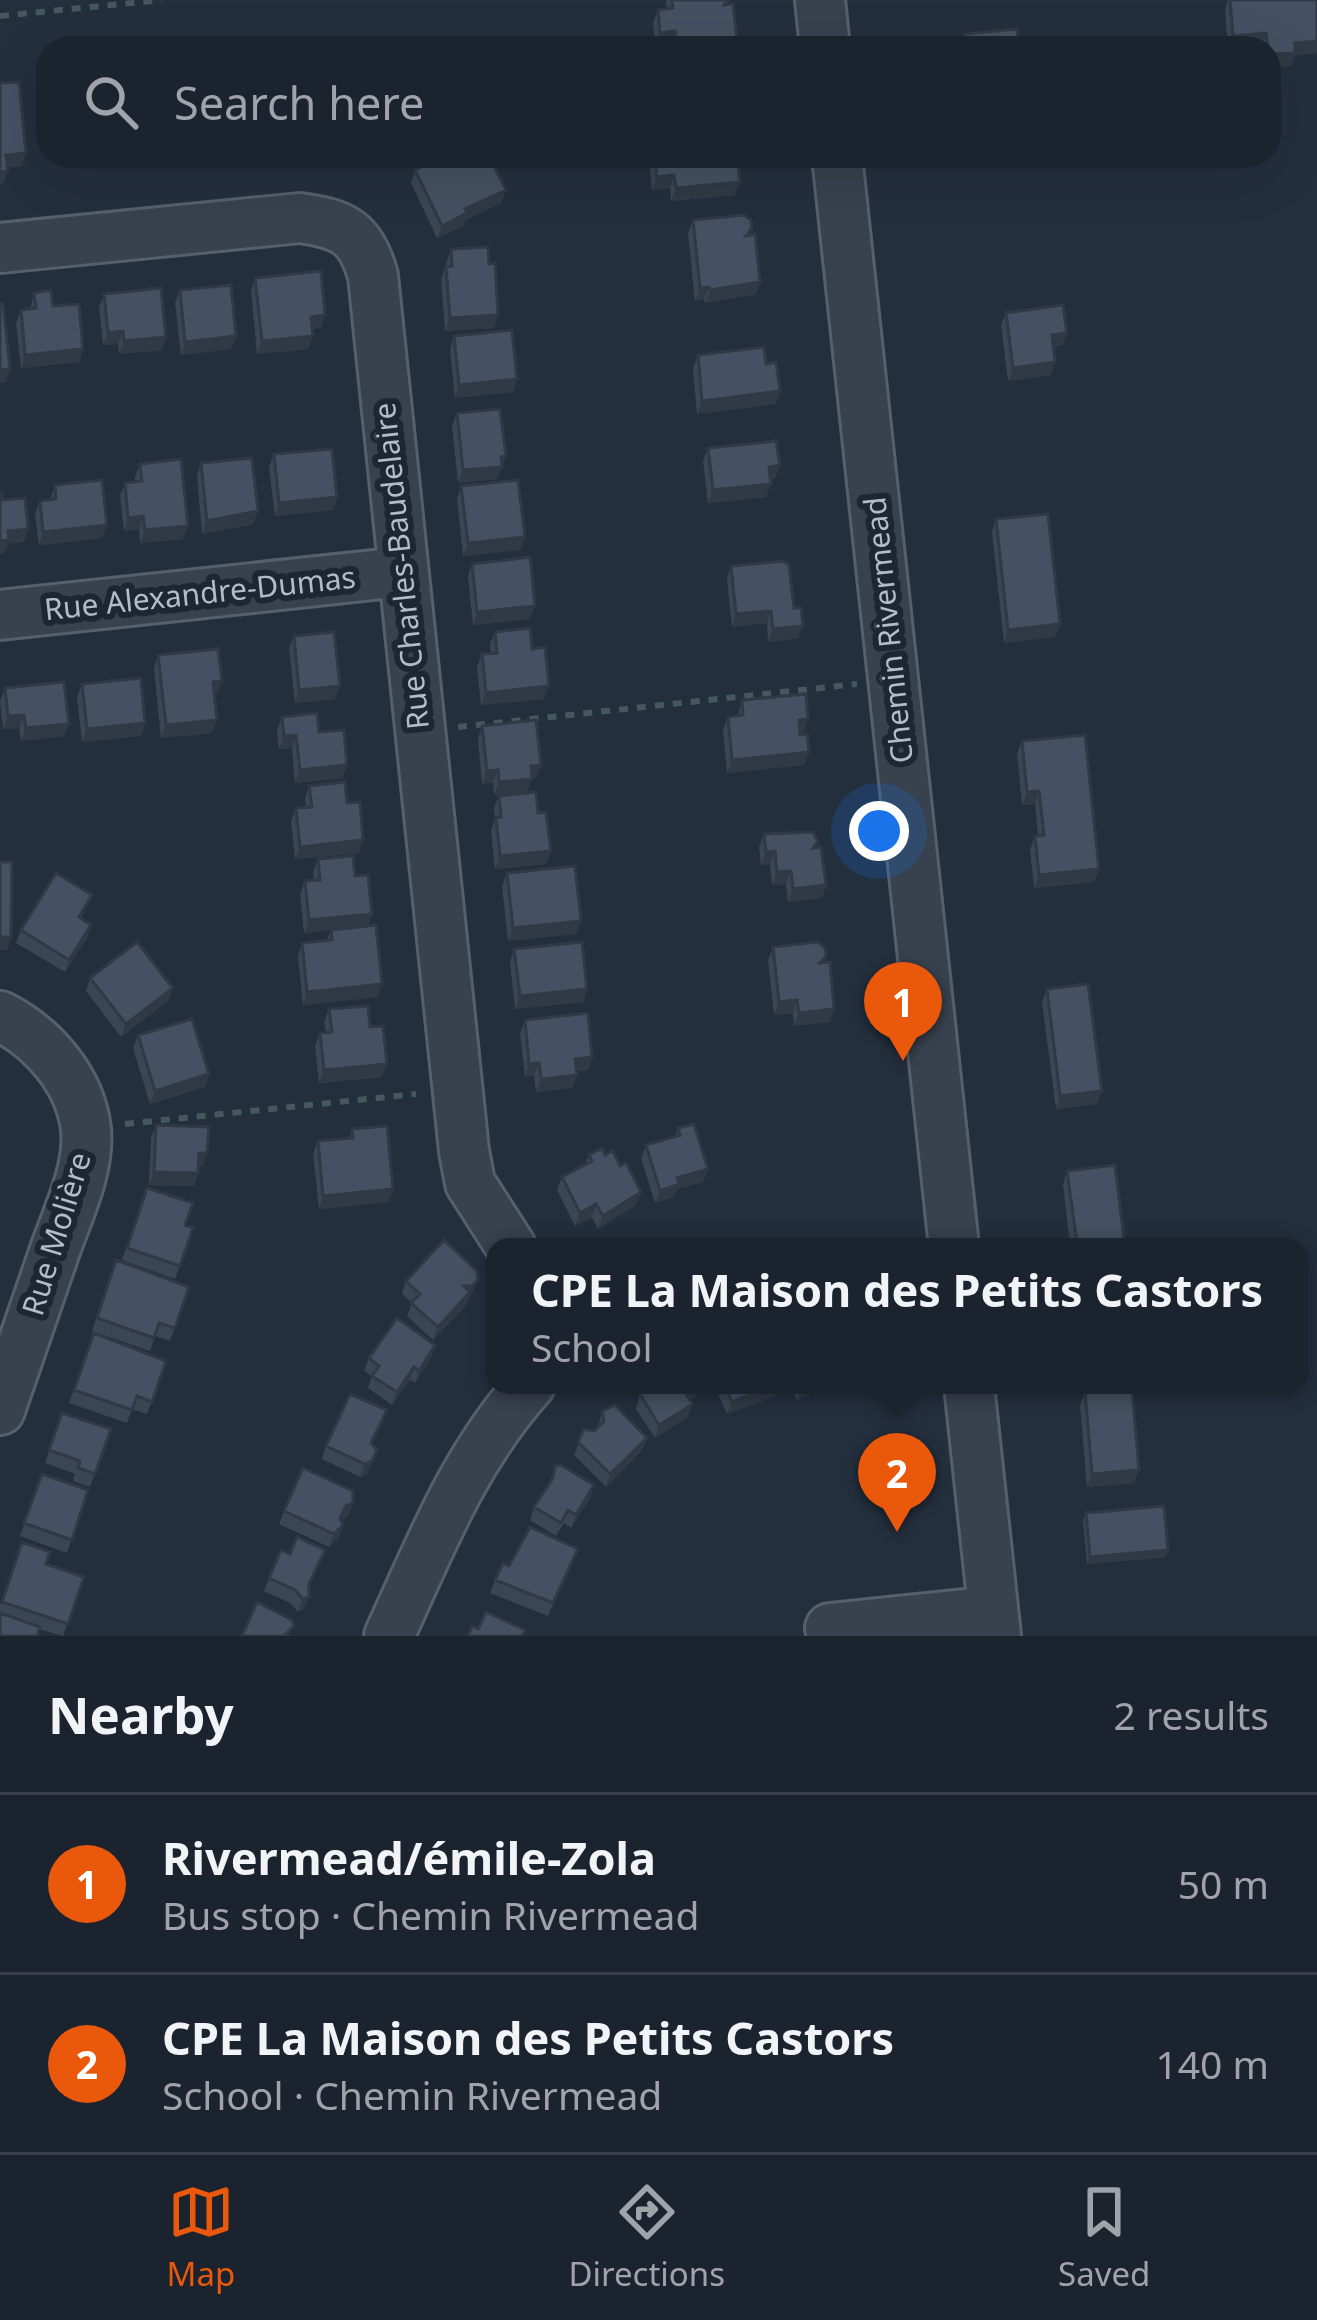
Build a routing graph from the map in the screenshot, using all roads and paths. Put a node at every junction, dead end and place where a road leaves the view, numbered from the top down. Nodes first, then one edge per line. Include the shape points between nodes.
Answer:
1 (162, 0) edge
2 (820, 0) edge
3 (0, 16) edge
4 (824, 36) edge
5 (838, 168) edge
6 (0, 248) edge
7 (401, 572) junction
8 (0, 615) edge
9 (895, 680) junction
10 (419, 731) junction
11 (0, 1016) edge
12 (456, 1090) junction
13 (86, 1127) junction
14 (505, 1238) edge
15 (953, 1238) edge
16 (523, 1394) edge
17 (970, 1394) edge
18 (0, 1410) edge
19 (994, 1623) edge
20 (830, 1628) dead end
21 (888, 1629) edge
22 (389, 1636) edge

1 - 3 path
2 - 4 street
5 - 9 street, Chemin Rivermead
6 - 7 street, Rue Charles-Baudelaire via 300,218 350,232 373,276
7 - 8 street, Rue Alexandre-Dumas
7 - 10 street, Rue Charles-Baudelaire
9 - 10 path
9 - 15 street, Chemin Rivermead
10 - 12 street, Rue Charles-Baudelaire
11 - 13 street, Rue Molière via 51,1054
12 - 13 path
12 - 14 street, Rue Charles-Baudelaire via 470,1184
13 - 18 street, Rue Molière via 78,1184
16 - 22 street via 469,1466
17 - 19 street
19 - 21 street
20 - 21 street

